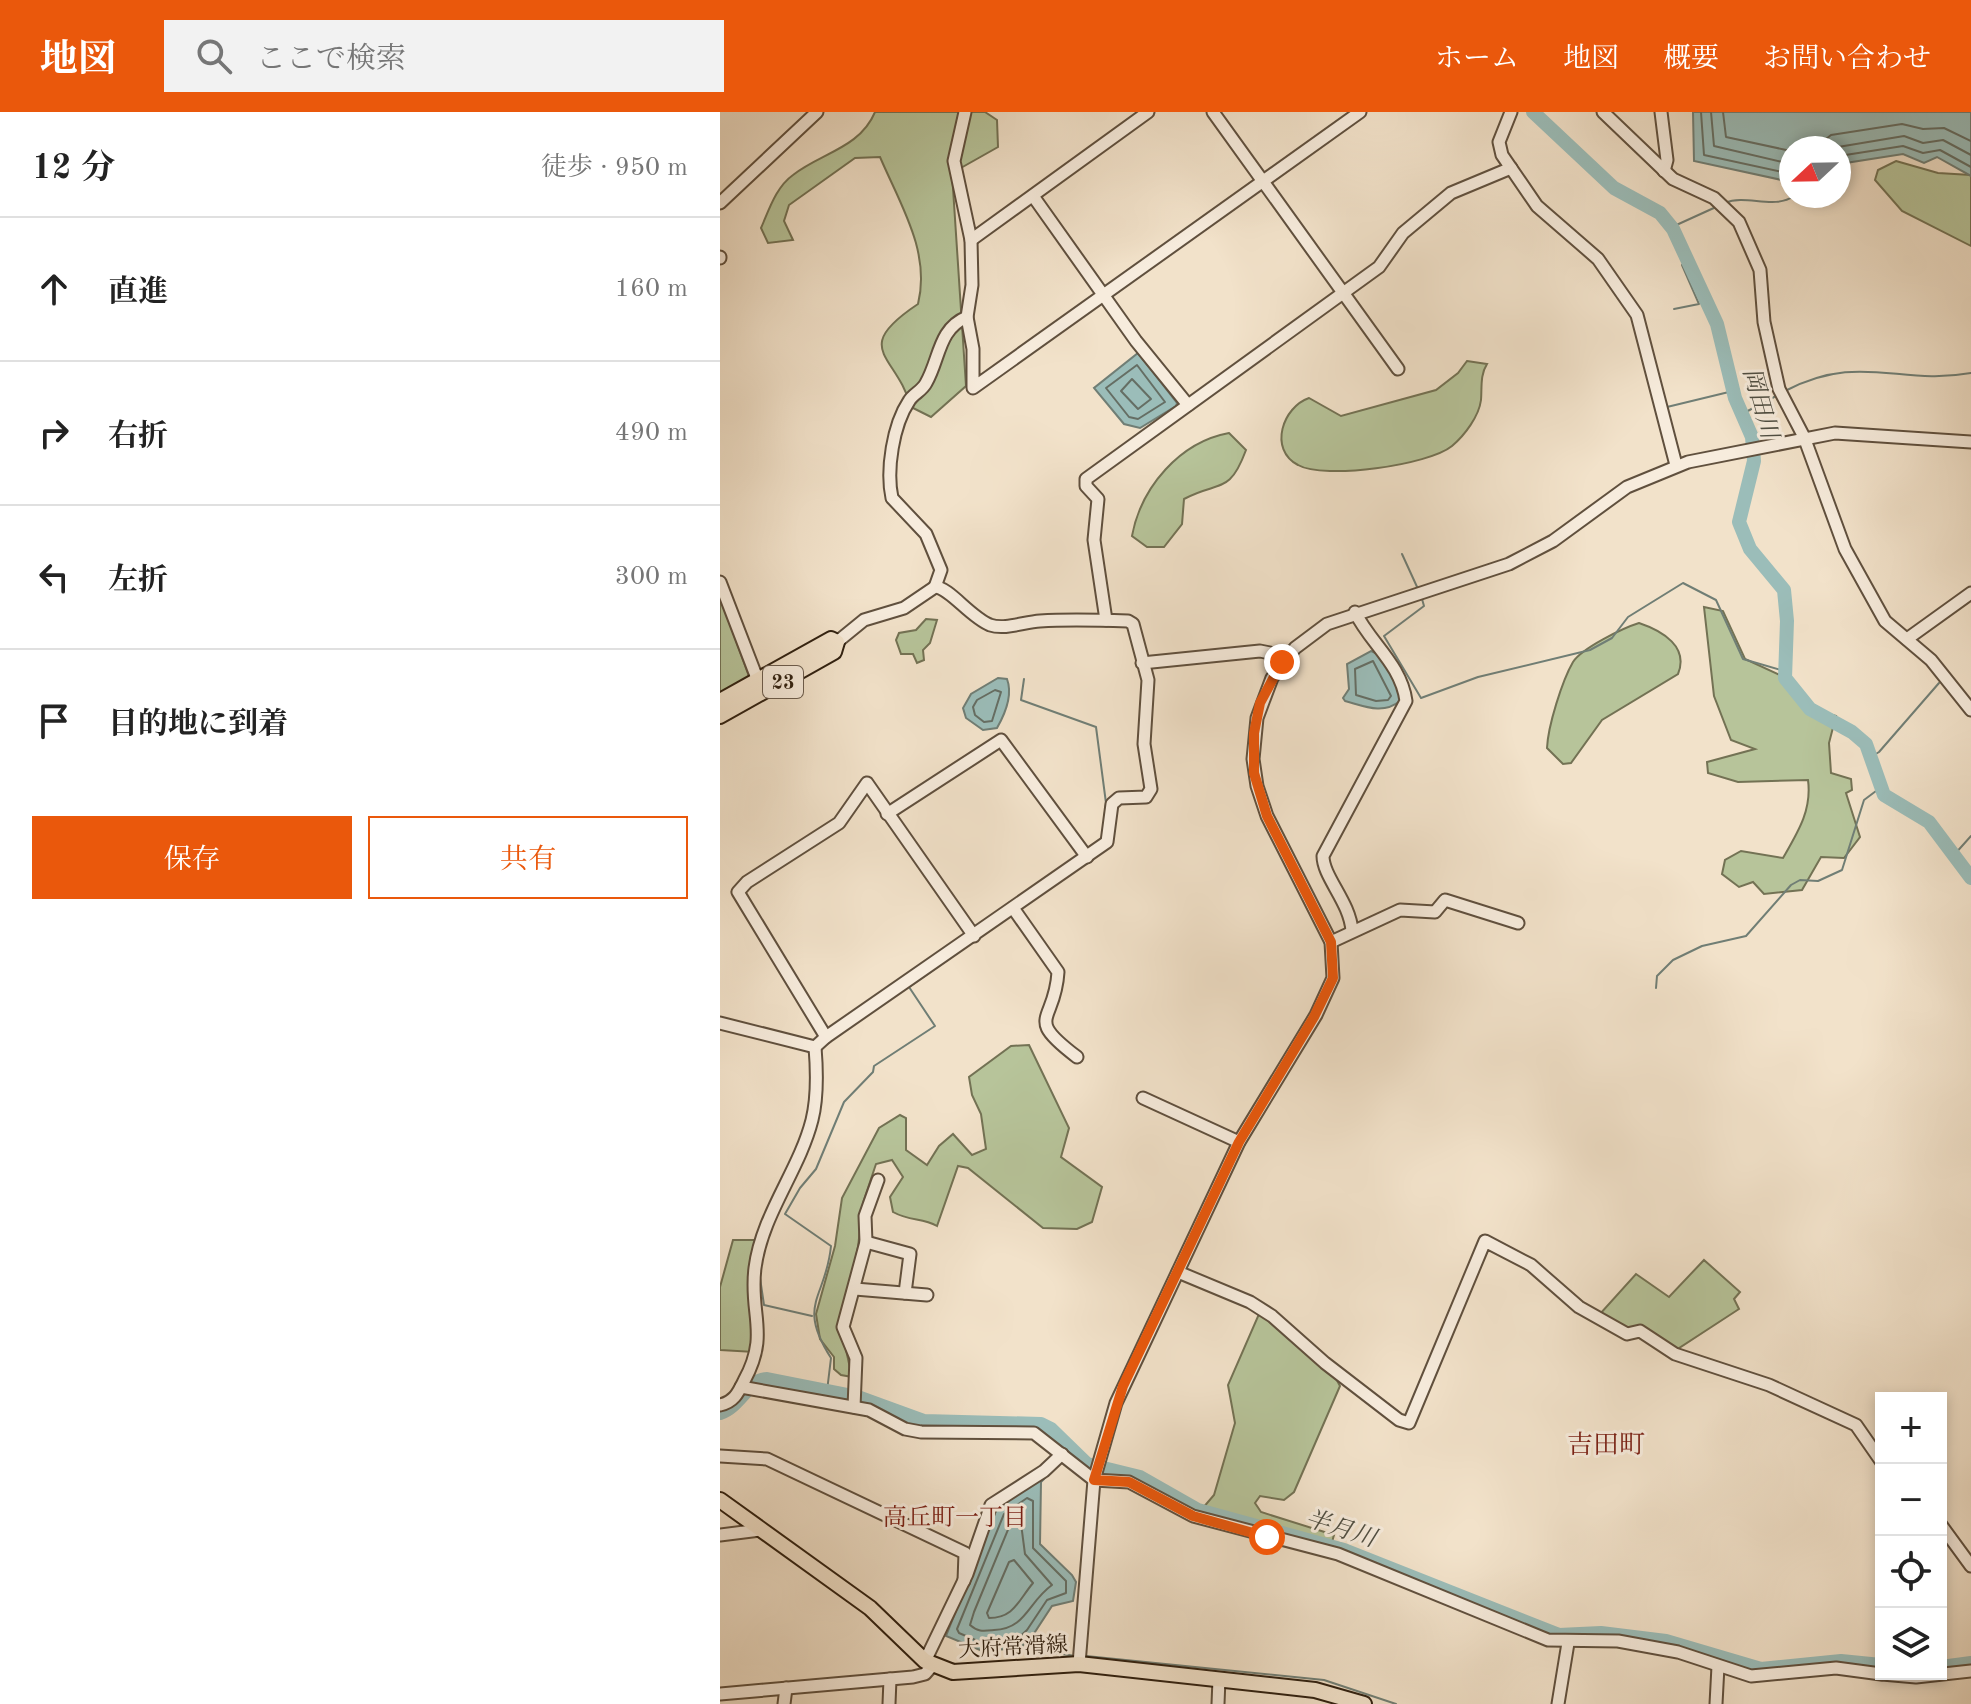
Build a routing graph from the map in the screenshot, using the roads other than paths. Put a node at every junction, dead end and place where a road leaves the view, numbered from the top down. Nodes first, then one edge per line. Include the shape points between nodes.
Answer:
1 (817, 112) edge
2 (965, 112) edge
3 (1148, 112) edge
4 (1213, 112) edge
5 (1360, 112) edge
6 (1511, 112) edge
7 (1603, 112) edge
8 (1661, 112) edge
9 (1511, 168) junction
10 (1664, 171) junction
11 (1263, 183) junction
12 (1033, 196) junction
13 (720, 203) edge
14 (720, 214) edge
15 (971, 240) junction
16 (1343, 292) junction
17 (1105, 296) junction
18 (967, 317) junction
19 (1398, 369) dead end
20 (1188, 405) junction
21 (1804, 437) junction
22 (1971, 442) edge
23 (1676, 465) junction
24 (720, 582) edge
25 (935, 587) junction
26 (1971, 593) edge
27 (1355, 612) junction
28 (1106, 620) junction
29 (1907, 639) junction
30 (837, 642) joint
31 (1282, 662) junction
32 (1142, 663) junction
33 (760, 688) junction
34 (720, 701) edge
35 (1971, 710) edge
36 (720, 716) edge
37 (887, 814) junction
38 (1087, 857) junction
39 (1013, 908) junction
40 (1518, 923) dead end
41 (1352, 931) junction
42 (974, 936) junction
43 (1331, 942) junction
44 (720, 1023) edge
45 (826, 1037) junction
46 (815, 1047) junction
47 (1077, 1057) dead end
48 (1143, 1098) dead end
49 (1239, 1142) junction
50 (878, 1180) dead end
51 (866, 1242) junction
52 (1178, 1272) junction
53 (855, 1289) junction
54 (905, 1293) junction
55 (927, 1295) dead end
56 (747, 1388) junction
57 (854, 1404) junction
58 (720, 1405) edge
59 (1875, 1452) edge
60 (1062, 1454) junction
61 (720, 1456) edge
62 (1096, 1472) junction
63 (720, 1500) edge
64 (760, 1530) junction
65 (1947, 1533) edge
66 (720, 1535) edge
67 (1971, 1566) edge
68 (964, 1581) junction
69 (1568, 1643) junction
70 (928, 1664) junction
71 (1079, 1664) junction
72 (1718, 1666) junction
73 (1971, 1671) edge
74 (1875, 1673) edge
75 (1947, 1674) edge
76 (890, 1679) junction
77 (1219, 1679) junction
78 (786, 1688) junction
79 (720, 1694) edge
80 (1336, 1699) edge
81 (784, 1704) edge
82 (889, 1704) edge
83 (1218, 1704) edge
84 (1364, 1704) edge
85 (1558, 1704) edge
86 (1716, 1704) edge

1 - 13 street
2 - 15 street via 954,161
3 - 12 street
4 - 11 street
5 - 11 street
6 - 9 street via 1499,142
7 - 10 street
8 - 10 street
9 - 16 street via 1451,193 1403,233 1379,267
9 - 23 street via 1537,206 1598,259 1631,304 1643,331
10 - 21 street via 1714,198 1739,222 1760,270 1764,322 1779,389
11 - 16 street
11 - 17 street
12 - 15 street
12 - 17 street
13 - 14 street
15 - 18 street
16 - 19 street
16 - 20 street
17 - 18 street via 973,388
17 - 20 street
18 - 25 street via 952,324 926,384 905,408 891,455 892,498 929,542 941,570
20 - 28 street via 1085,480 1098,499 1094,540
21 - 22 street via 1853,433
21 - 23 street
21 - 29 street via 1845,549 1885,621
23 - 27 street via 1627,487 1553,541 1509,564
24 - 33 street
25 - 28 street via 946,589 963,609 994,626
25 - 30 street via 904,608 864,620
26 - 29 street
27 - 31 street via 1317,629
27 - 41 street via 1391,660 1406,701 1323,856 1350,914
28 - 32 street via 1133,624
29 - 35 street
30 - 33 main road, 23 via 834,652
31 - 32 street via 1260,651
31 - 43 street via 1260,703 1254,773 1267,816
32 - 38 street via 1148,680 1144,744 1151,789 1146,797 1115,800 1107,842
33 - 34 main road, 23
33 - 36 main road, 23
37 - 38 street via 1001,740
37 - 42 street
37 - 45 street via 867,783 839,823 738,892
38 - 39 street
39 - 42 street
39 - 47 street via 1058,972 1044,1019 1047,1033
40 - 41 street via 1445,900 1435,912 1400,910
41 - 43 street
42 - 45 street
43 - 49 street via 1335,960 1329,990
44 - 46 street
45 - 46 street
46 - 56 street via 813,1116 759,1250 754,1282 759,1348
48 - 49 street
49 - 52 street
50 - 51 street via 865,1216
51 - 53 street
51 - 54 street via 910,1254
52 - 59 street via 1272,1316 1325,1363 1409,1423 1485,1241 1531,1265 1579,1307 1627,1334 1640,1331 1675,1354 1769,1385 1856,1425
52 - 62 street via 1116,1403
53 - 54 street
53 - 57 street via 843,1327 856,1358
54 - 55 street
56 - 57 street
56 - 58 street
57 - 60 street via 921,1432 1034,1433
60 - 62 street
60 - 68 street via 991,1505
61 - 68 street via 767,1459 965,1553
62 - 69 street via 1129,1482 1193,1516 1338,1554 1527,1632
62 - 71 street
63 - 64 main road
64 - 66 street
64 - 70 main road via 870,1608
65 - 67 street
68 - 70 street
69 - 72 street via 1618,1641
69 - 85 street
70 - 71 main road, 大府常滑線 via 953,1672
70 - 76 street via 925,1674
71 - 77 main road, 大府常滑線
72 - 74 street via 1761,1676 1836,1668
72 - 86 street
73 - 75 street
76 - 78 street
76 - 82 street
77 - 80 main road, 大府常滑線
77 - 83 street
78 - 79 street
78 - 81 street
80 - 84 main road, 大府常滑線

